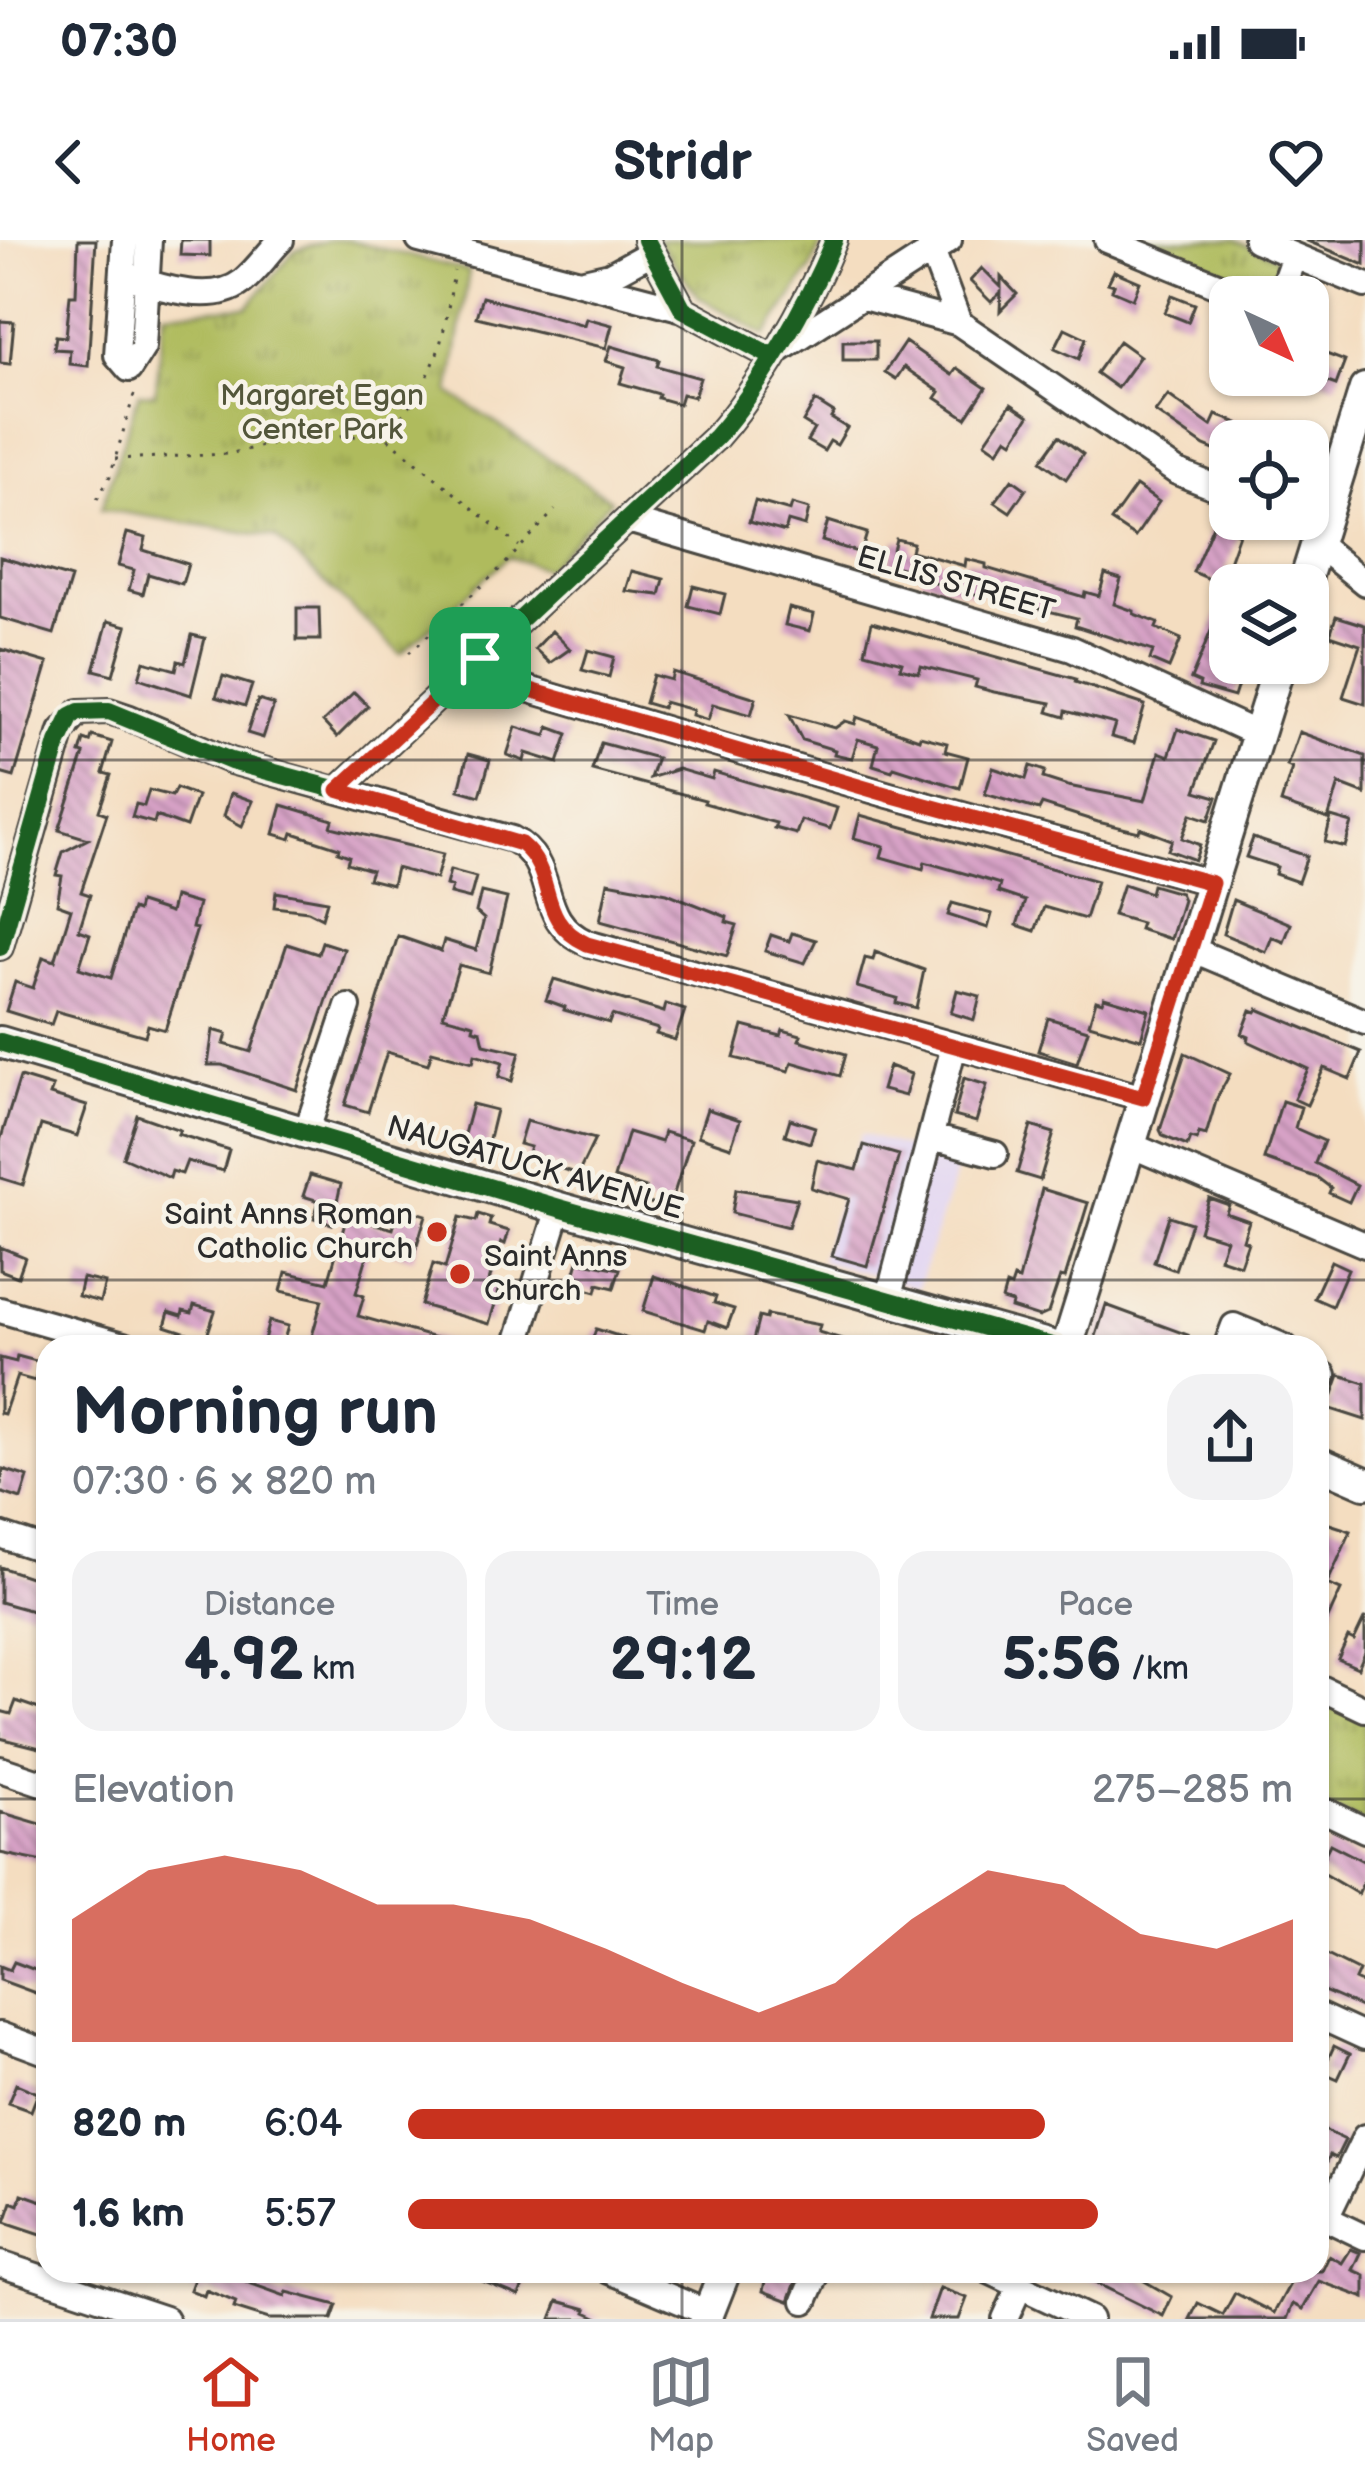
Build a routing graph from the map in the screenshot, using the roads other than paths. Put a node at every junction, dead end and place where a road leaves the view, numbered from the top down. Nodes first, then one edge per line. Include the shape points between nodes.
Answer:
1 (125, 240) edge
2 (149, 240) edge
3 (281, 240) edge
4 (418, 240) edge
5 (834, 240) edge
6 (1107, 240) edge
7 (1256, 240) edge
8 (936, 244) edge
9 (649, 246) edge
10 (1294, 256) junction
11 (122, 273) junction
12 (1287, 276) edge
13 (581, 282) junction
14 (1209, 282) edge
15 (147, 283) junction
16 (1365, 285) edge
17 (863, 297) junction
18 (683, 309) junction
19 (959, 323) junction
20 (771, 356) junction
21 (1365, 389) edge
22 (1209, 485) edge
23 (1329, 485) edge
24 (628, 520) junction
25 (1324, 540) edge
26 (1360, 568) edge
27 (480, 658) junction
28 (1273, 684) edge
29 (1257, 734) junction
30 (338, 790) junction
31 (1212, 883) junction
32 (0, 947) edge
33 (1191, 949) junction
34 (348, 1007) dead end
35 (1365, 1022) edge
36 (0, 1042) edge
37 (954, 1046) junction
38 (1143, 1098) junction
39 (306, 1133) junction
40 (932, 1137) junction
41 (1128, 1144) junction
42 (994, 1154) dead end
43 (559, 1208) junction
44 (1365, 1245) edge
45 (888, 1300) junction
46 (0, 1310) edge
47 (88, 1335) edge
48 (520, 1335) edge
49 (1012, 1335) edge
50 (1071, 1335) edge
51 (1231, 1335) edge
52 (1256, 1335) edge
53 (1329, 1467) edge
54 (1365, 1483) edge
55 (0, 1535) edge
56 (36, 1547) edge
57 (1329, 1692) edge
58 (1365, 1708) edge
59 (0, 1769) edge
60 (36, 1781) edge
61 (1329, 1813) edge
62 (1365, 1830) edge
63 (1329, 2020) edge
64 (0, 2035) edge
65 (1365, 2037) edge
66 (36, 2048) edge
67 (1365, 2138) edge
68 (1329, 2203) edge
69 (1329, 2219) edge
70 (1365, 2237) edge
71 (0, 2264) edge
72 (36, 2276) edge
73 (57, 2283) edge
74 (635, 2283) edge
75 (720, 2283) edge
76 (813, 2283) edge
77 (1014, 2283) edge
78 (1020, 2286) junction
79 (805, 2301) dead end
80 (707, 2316) edge
81 (165, 2319) edge
82 (1006, 2319) edge
83 (1090, 2319) edge

1 - 11 street
2 - 15 street
3 - 15 street via 229,290
4 - 13 street
5 - 20 street
6 - 14 street
7 - 10 street
8 - 17 street
8 - 19 street
9 - 13 street via 610,275
9 - 18 street
10 - 12 street
10 - 16 street
11 - 15 street
11 - 15 street via 117,355 129,369 143,347
13 - 18 street
17 - 19 street
17 - 20 street
18 - 20 street
19 - 22 street via 1177,472
20 - 24 street via 728,423
21 - 23 main road
24 - 27 street
24 - 29 street, ELLIS STREET via 1072,649
25 - 26 street
27 - 30 street
27 - 31 street via 524,688
28 - 29 main road
29 - 31 main road
30 - 32 street via 231,761 109,711 79,712 62,731
30 - 37 street via 521,844 538,861 555,918 587,944
31 - 33 main road
33 - 35 street
33 - 38 main road
34 - 39 street
36 - 39 main road, NAUGATUCK AVENUE
37 - 38 street
37 - 40 street
38 - 41 main road
39 - 43 main road, NAUGATUCK AVENUE
40 - 42 street
40 - 45 street
41 - 44 street
41 - 50 main road
43 - 45 main road, NAUGATUCK AVENUE
43 - 48 street
45 - 49 main road, NAUGATUCK AVENUE
46 - 47 street
51 - 52 street via 1234,1326
53 - 54 main road
55 - 56 street
57 - 58 street
59 - 60 street
61 - 62 street
63 - 65 street
64 - 66 street
67 - 68 street
69 - 70 street
71 - 72 street
73 - 81 street
74 - 80 street
75 - 80 main road
76 - 79 street
77 - 78 street
78 - 82 street
78 - 83 street

